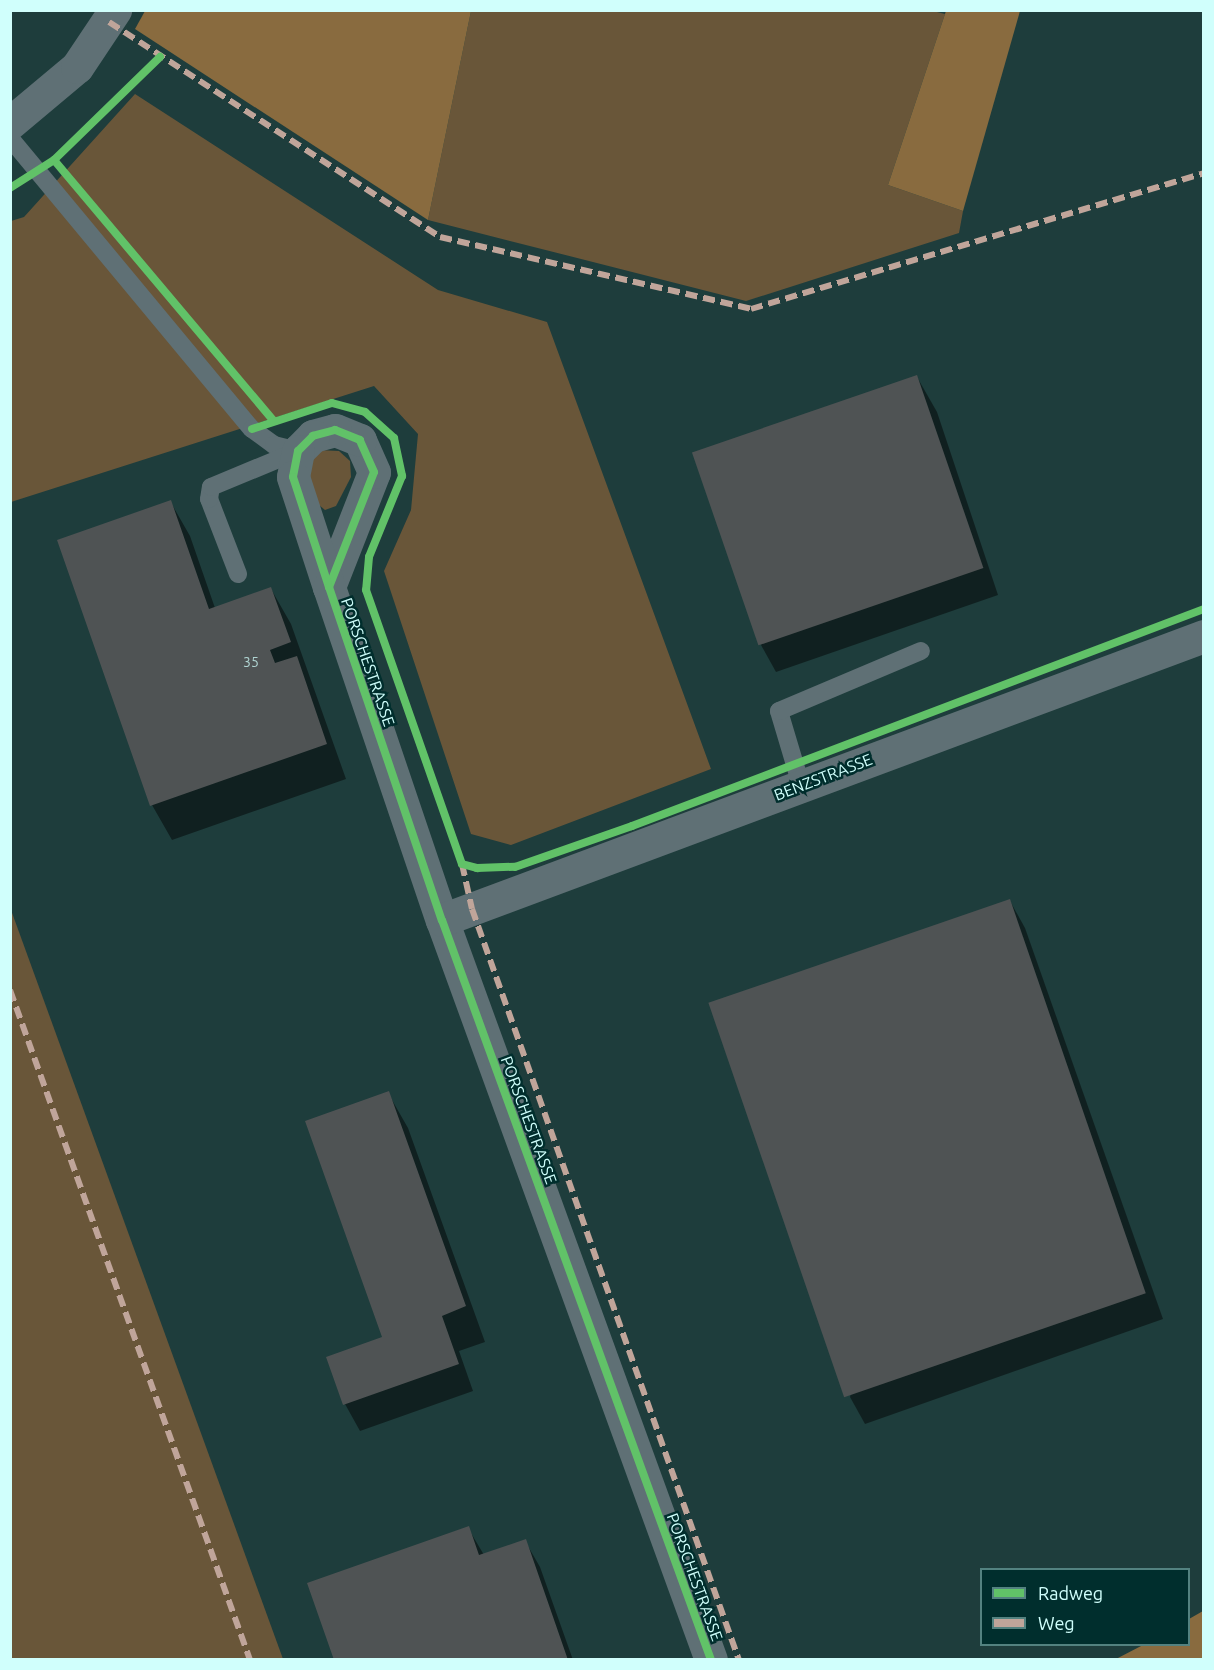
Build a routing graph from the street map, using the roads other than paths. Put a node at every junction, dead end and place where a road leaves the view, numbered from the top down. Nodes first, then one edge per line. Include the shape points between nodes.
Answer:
1 (115, 10) edge
2 (10, 123) edge
3 (10, 138) edge
4 (298, 451) junction
5 (238, 574) dead end
6 (329, 587) junction
7 (1203, 636) edge
8 (921, 651) dead end
9 (801, 785) junction
10 (442, 921) junction
11 (711, 1659) edge

1 - 2 street via 77,67
3 - 4 lane via 252,429 274,445
4 - 5 lane via 211,487 209,499
4 - 6 street, PORSCHESTRASSE via 293,477
4 - 6 street, PORSCHESTRASSE via 313,436 335,429 353,434 372,457 367,495 340,548
6 - 10 street, PORSCHESTRASSE
7 - 9 street, BENZSTRASSE
8 - 9 lane via 779,711
9 - 10 street, BENZSTRASSE
10 - 11 street, PORSCHESTRASSE

